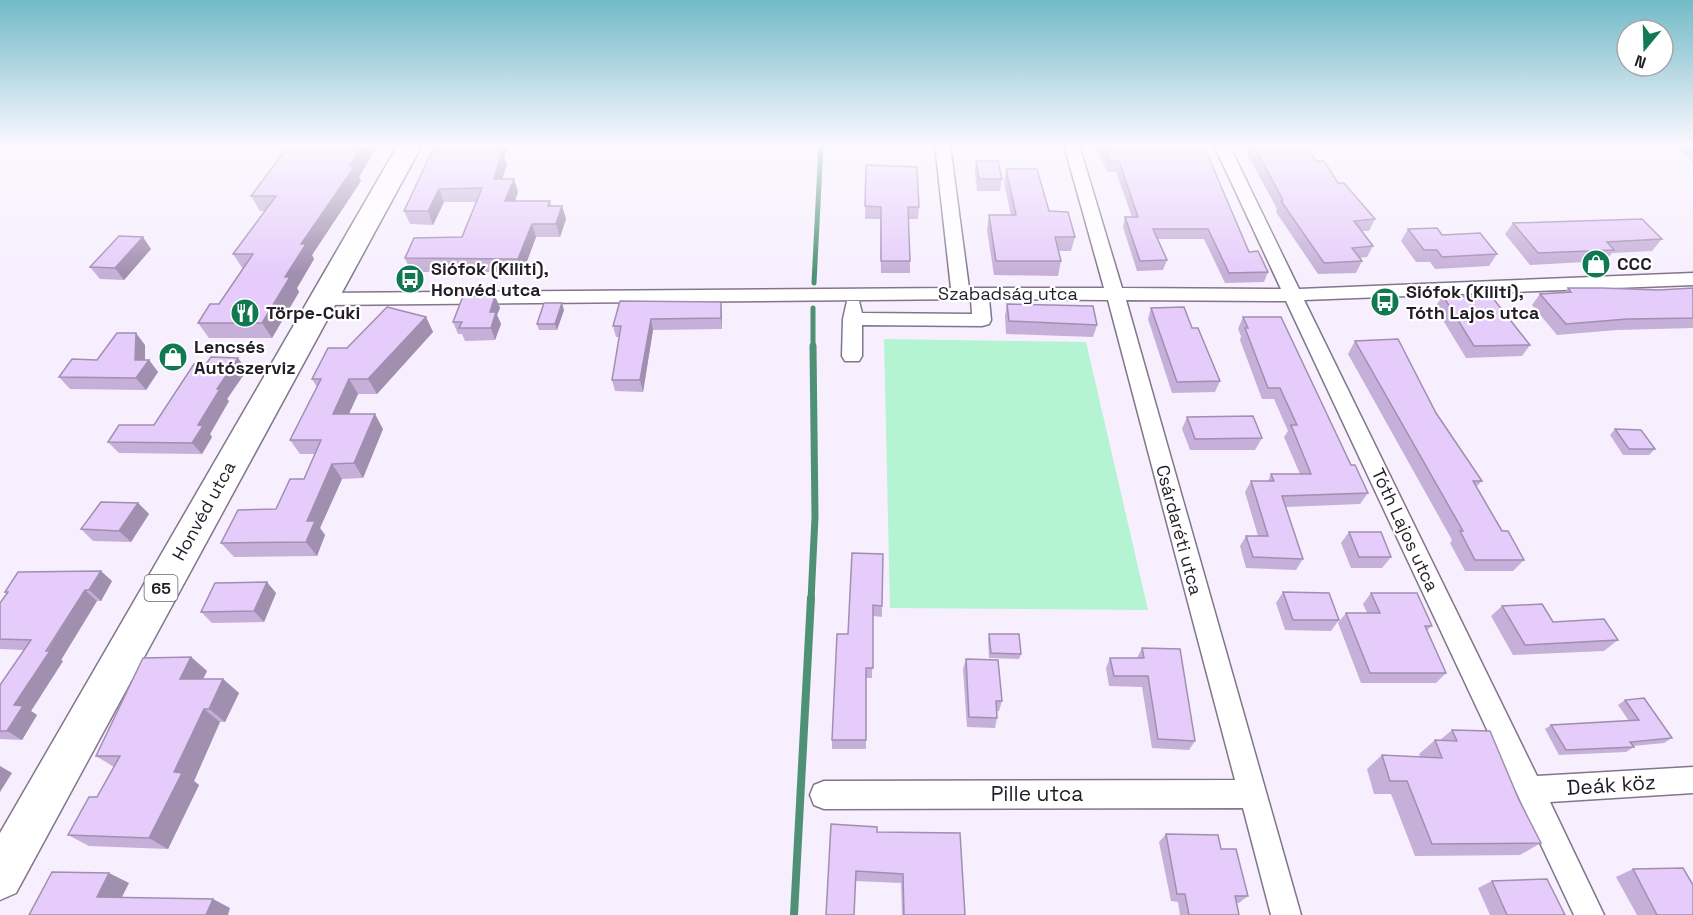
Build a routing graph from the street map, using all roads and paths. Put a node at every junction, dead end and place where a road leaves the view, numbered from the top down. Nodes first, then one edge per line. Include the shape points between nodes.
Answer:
1 (386, 188) edge
2 (950, 188) edge
3 (1083, 188) edge
4 (1241, 188) edge
5 (1693, 279) edge
6 (853, 293) junction
7 (970, 293) junction
8 (1115, 294) junction
9 (1293, 295) junction
10 (322, 299) junction
11 (852, 319) junction
12 (852, 356) dead end
13 (1693, 780) edge
14 (1529, 790) junction
15 (1251, 794) junction
16 (824, 795) dead end
17 (0, 877) edge
18 (1286, 915) edge
19 (1589, 915) edge

1 - 10 main road, Honvéd utca / 65
2 - 7 street
3 - 8 street, Csárdaréti utca
4 - 9 street, Tóth Lajos utca
5 - 9 street, Szabadság utca
6 - 7 street, Szabadság utca
6 - 10 street, Szabadság utca
6 - 11 street
7 - 8 street, Szabadság utca
7 - 11 street via 982,320
8 - 9 street, Szabadság utca
8 - 15 street, Csárdaréti utca
9 - 14 street, Tóth Lajos utca
10 - 17 main road, Honvéd utca / 65
11 - 12 street
13 - 14 street, Deák köz
14 - 19 street, Tóth Lajos utca
15 - 16 street, Pille utca
15 - 18 street, Csárdaréti utca

